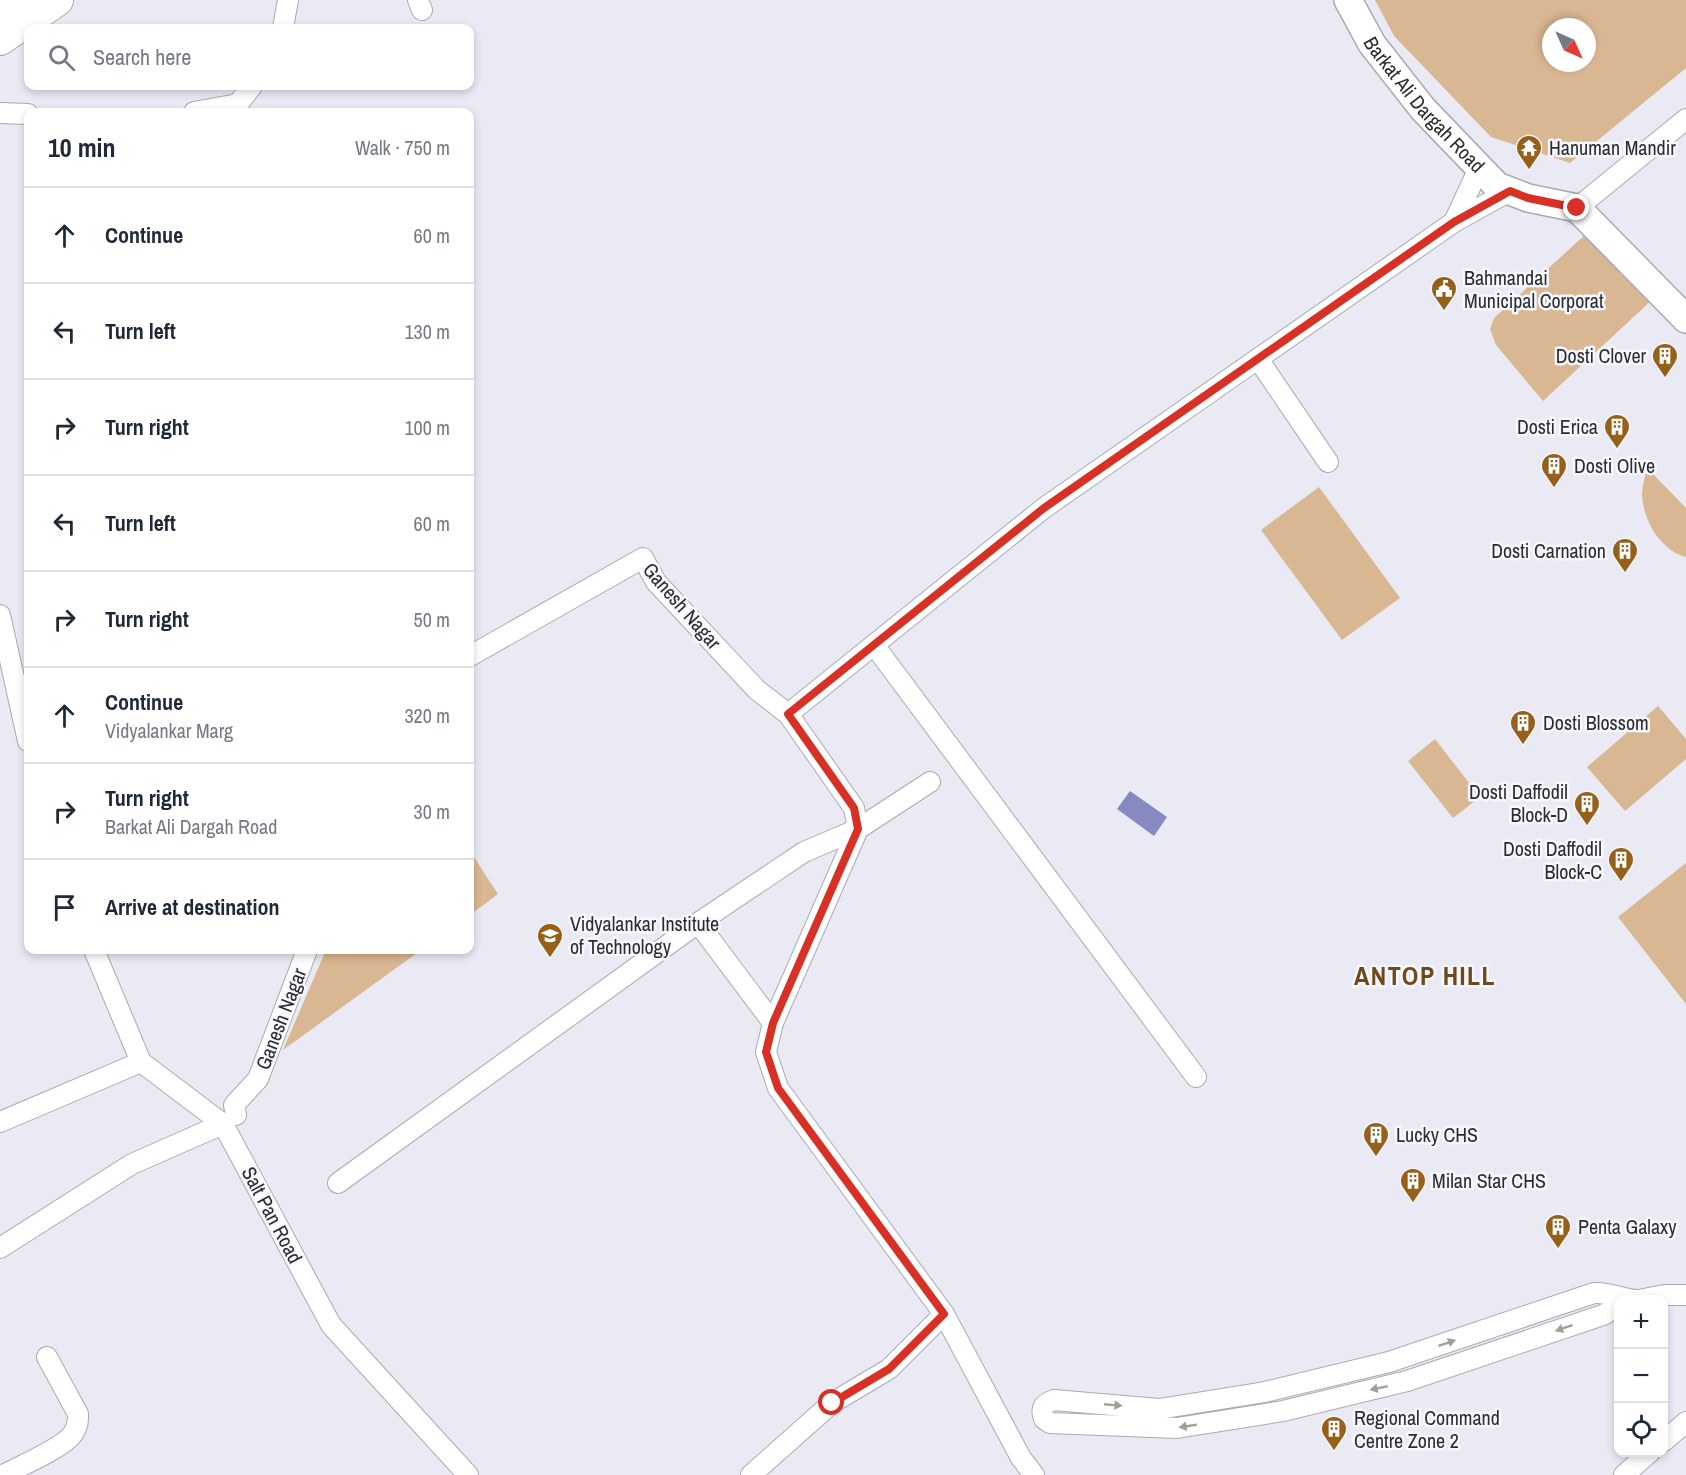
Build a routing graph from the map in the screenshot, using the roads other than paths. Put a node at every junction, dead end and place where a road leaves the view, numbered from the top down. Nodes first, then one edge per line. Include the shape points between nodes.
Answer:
1 (16, 0) edge
2 (57, 0) edge
3 (288, 0) edge
4 (1348, 0) edge
5 (0, 11) edge
6 (284, 24) edge
7 (0, 39) edge
8 (249, 90) edge
9 (216, 108) edge
10 (0, 113) edge
11 (24, 114) edge
12 (1686, 119) edge
13 (1480, 166) junction
14 (1510, 191) junction
15 (1577, 208) junction
16 (1454, 222) junction
17 (1686, 318) edge
18 (1258, 359) junction
19 (1328, 462) dead end
20 (0, 615) edge
21 (874, 645) junction
22 (474, 654) edge
23 (788, 714) junction
24 (24, 723) edge
25 (930, 782) dead end
26 (858, 829) junction
27 (698, 923) junction
28 (96, 954) edge
29 (305, 954) edge
30 (773, 1023) junction
31 (141, 1062) junction
32 (1196, 1077) dead end
33 (229, 1120) junction
34 (0, 1122) edge
35 (338, 1183) dead end
36 (0, 1248) edge
37 (1617, 1295) edge
38 (1668, 1295) edge
39 (1686, 1295) edge
40 (1614, 1308) edge
41 (944, 1314) junction
42 (47, 1357) dead end
43 (1316, 1380) junction
44 (1318, 1403) junction
45 (1686, 1422) edge
46 (1668, 1438) edge
47 (1644, 1457) edge
48 (3, 1475) edge
49 (468, 1475) edge
50 (751, 1475) edge
51 (1034, 1475) edge
52 (1624, 1475) edge

1 - 5 main road
2 - 7 main road
3 - 6 street
4 - 13 main road, Barkat Ali Dargah Road via 1372,44 1423,109
8 - 9 street via 238,104
10 - 11 street
12 - 15 street
13 - 14 main road, Barkat Ali Dargah Road via 1497,186
13 - 16 street
14 - 15 main road, Barkat Ali Dargah Road
14 - 16 street
15 - 17 main road
16 - 18 street
18 - 19 street
18 - 21 street via 1044,508
20 - 24 street
21 - 23 street
21 - 32 street
22 - 23 street, Ganesh Nagar via 643,558 656,582 757,690
23 - 26 street via 854,808
25 - 26 street
26 - 27 street via 804,852
26 - 30 street
27 - 30 street
27 - 35 street
28 - 31 street
29 - 33 street, Ganesh Nagar via 258,1079 234,1106
30 - 41 street via 766,1052 778,1088
31 - 33 street, Salt Pan Road
31 - 34 street
33 - 36 street via 132,1164
33 - 49 street, Salt Pan Road via 331,1325
43 -> 37 street via 1389,1362 1594,1293
38 - 39 street
40 -> 44 street via 1407,1382
41 - 50 street via 889,1369 832,1403
41 - 51 street via 1021,1458
42 - 48 street via 78,1414 78,1424 64,1443
43 - 44 street
44 -> 43 street via 1176,1428 1050,1423 1042,1413 1046,1403 1054,1400 1158,1409
45 - 46 street
47 - 52 street

